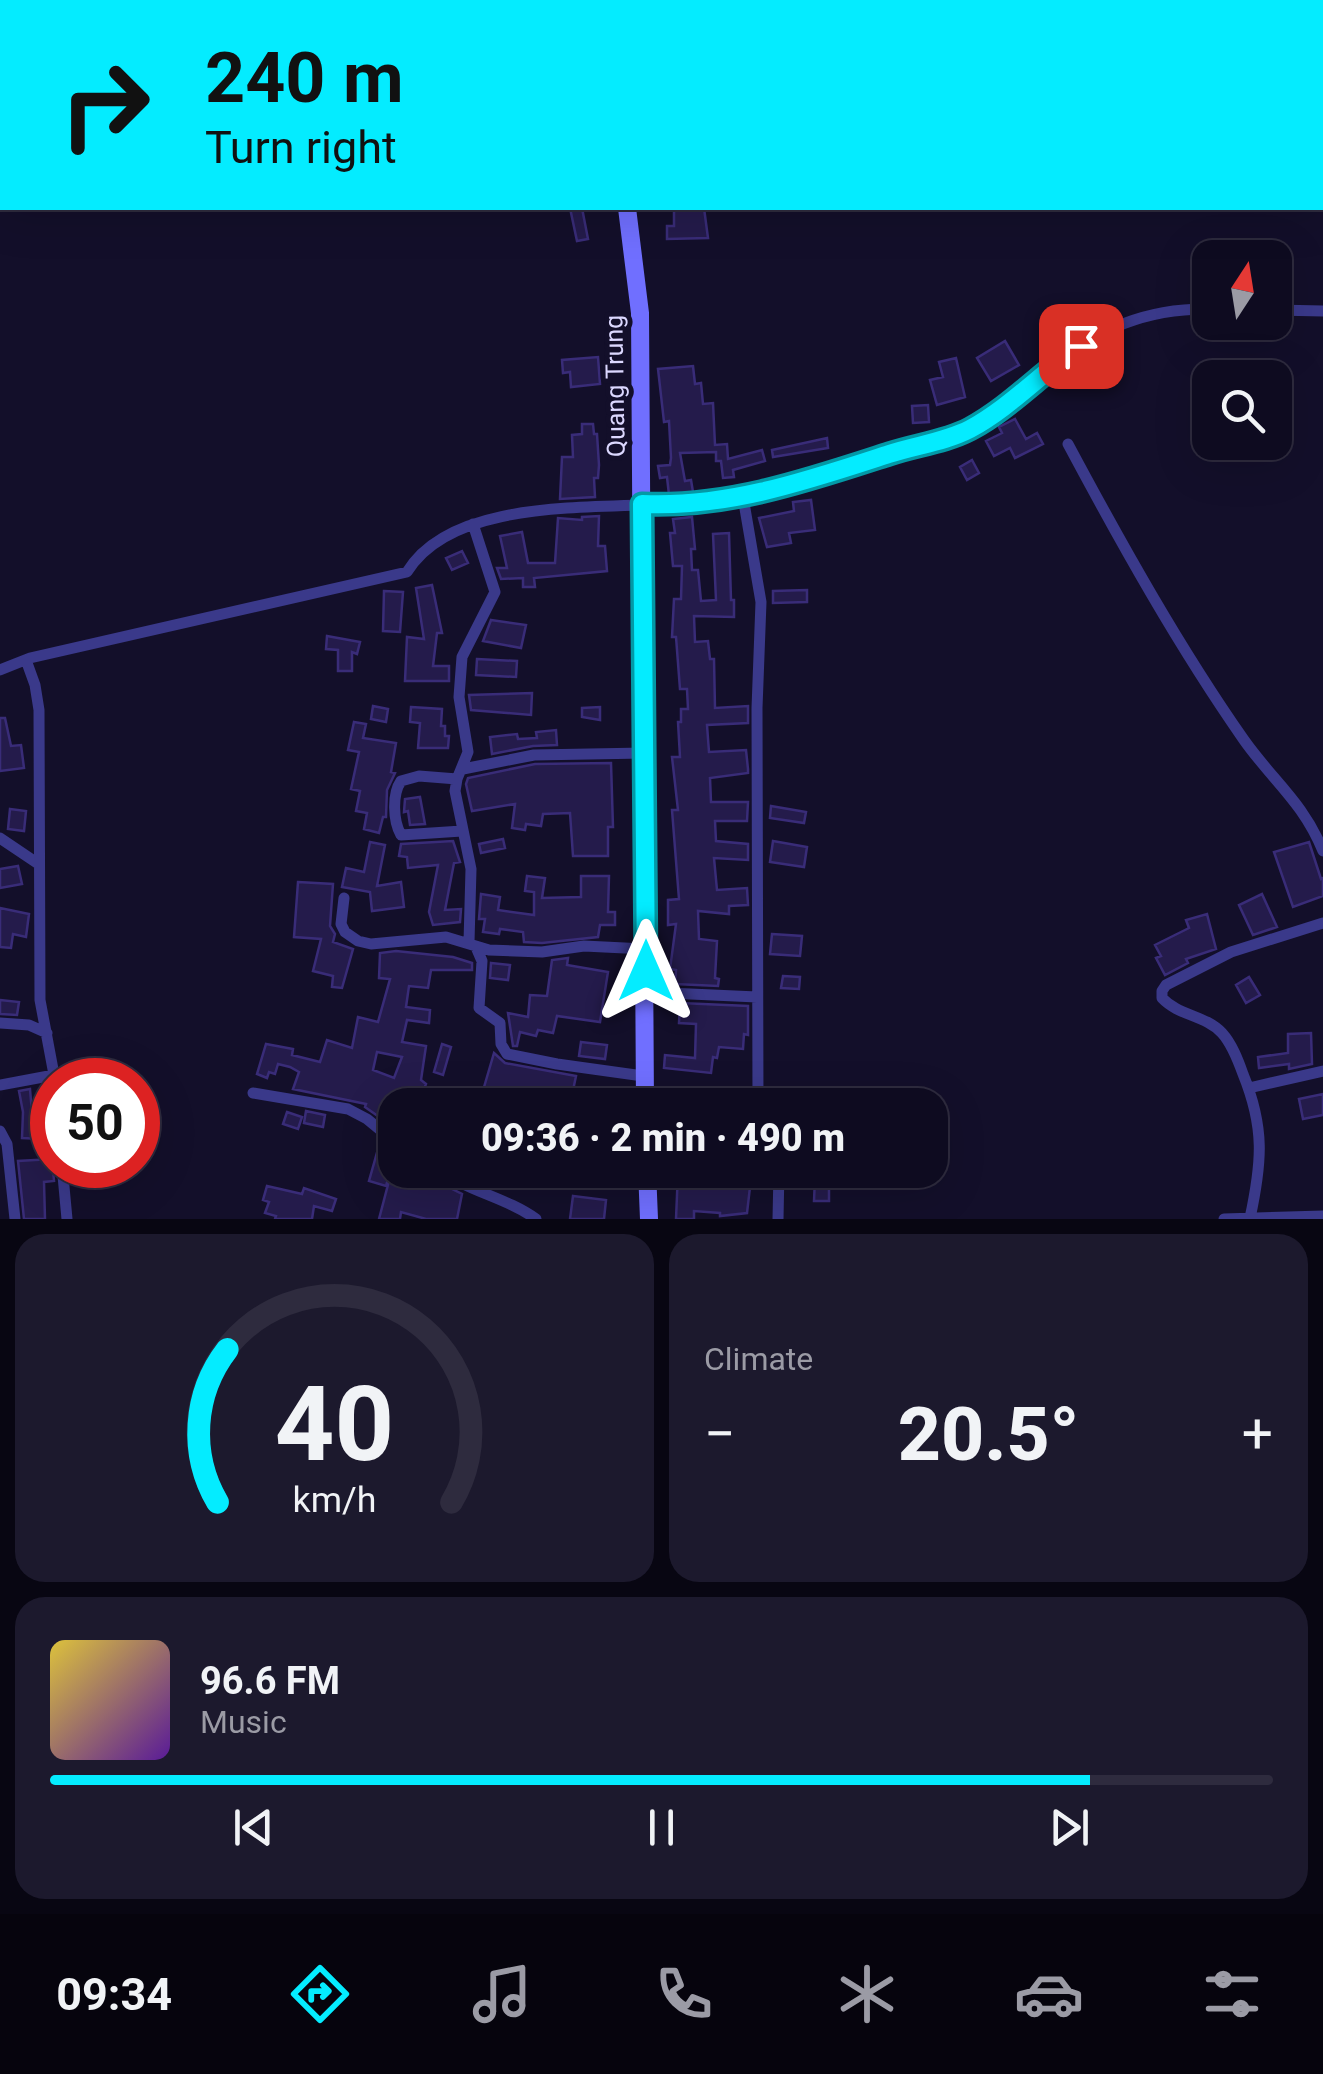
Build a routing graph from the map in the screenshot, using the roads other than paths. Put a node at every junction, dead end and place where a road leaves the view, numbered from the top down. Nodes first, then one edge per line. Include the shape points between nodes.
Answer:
1 (626, 210) edge
2 (1192, 310) edge
3 (1292, 310) edge
4 (1323, 311) edge
5 (1068, 444) dead end
6 (743, 497) junction
7 (642, 504) junction
8 (473, 524) junction
9 (26, 660) junction
10 (0, 670) edge
11 (644, 753) junction
12 (460, 774) junction
13 (462, 831) junction
14 (1320, 834) edge
15 (0, 838) edge
16 (1323, 851) edge
17 (38, 863) junction
18 (344, 898) dead end
19 (1323, 923) edge
20 (472, 943) junction
21 (645, 949) junction
22 (646, 992) junction
23 (757, 998) junction
24 (0, 1023) edge
25 (48, 1033) junction
26 (52, 1058) edge
27 (1323, 1071) edge
28 (644, 1076) junction
29 (30, 1081) edge
30 (0, 1085) edge
31 (644, 1088) edge
32 (758, 1088) edge
33 (1249, 1088) junction
34 (253, 1093) dead end
35 (378, 1126) edge
36 (0, 1130) edge
37 (64, 1188) edge
38 (468, 1188) edge
39 (648, 1188) edge
40 (779, 1188) edge
41 (1323, 1216) edge
42 (1250, 1218) edge
43 (15, 1219) edge
44 (66, 1219) edge
45 (536, 1219) edge
46 (650, 1219) edge
47 (778, 1219) edge
48 (1224, 1219) edge
49 (1234, 1219) edge

1 - 7 main road, Quang Trung via 640,313
2 - 6 street via 1126,322 955,435
3 - 4 street
5 - 14 street via 1189,655 1245,741
6 - 7 street
6 - 23 street via 761,602
7 - 8 street via 521,513
7 - 11 main road, Quang Trung
8 - 9 street via 432,544 407,572
8 - 12 street via 495,592 462,657 459,697 468,752
9 - 10 street
9 - 17 street via 39,710
11 - 12 street via 534,755
11 - 21 main road, Quang Trung
12 - 13 street
12 - 13 street via 401,781 397,826 410,837
13 - 20 street via 471,870
14 - 16 street
15 - 17 street
17 - 25 street via 40,1000
18 - 20 street via 341,924 358,941 437,937
19 - 33 street via 1232,952 1162,992 1172,1008 1222,1034
20 - 21 street via 516,952
20 - 28 street via 482,961 480,1008 500,1023 508,1054
21 - 22 main road, Quang Trung
22 - 23 street
22 - 28 main road, Quang Trung
23 - 32 street
24 - 25 street
25 - 26 street
27 - 33 street
28 - 31 main road, Quang Trung
29 - 30 street
33 - 42 street via 1262,1141
34 - 35 street via 348,1109
36 - 43 street
37 - 44 street
38 - 45 street
39 - 46 main road
40 - 47 street
41 - 42 street
42 - 49 street
48 - 49 street

